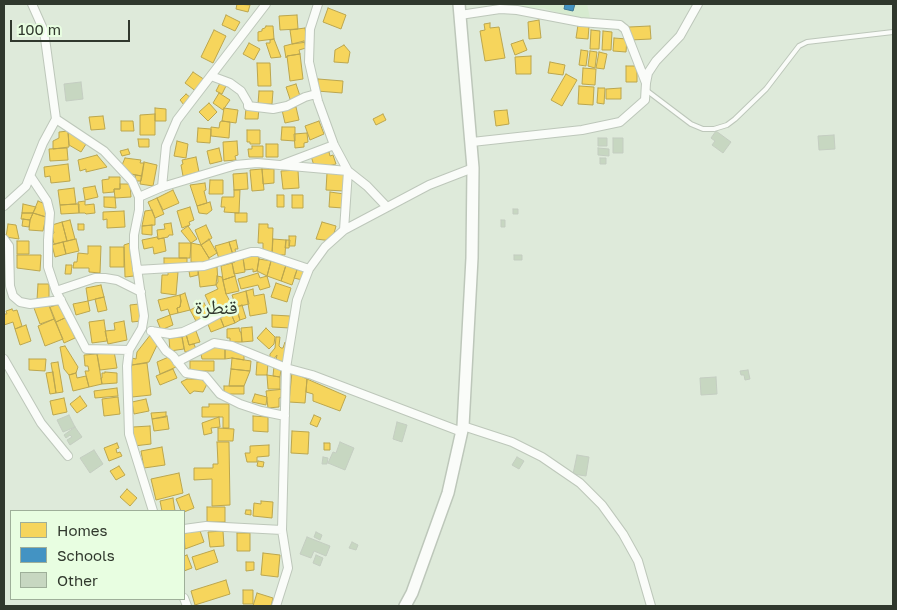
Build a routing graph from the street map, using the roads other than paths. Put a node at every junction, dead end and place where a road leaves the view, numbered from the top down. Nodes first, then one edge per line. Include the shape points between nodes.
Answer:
1 (32, 4) edge
2 (266, 4) edge
3 (318, 4) edge
4 (698, 4) edge
5 (459, 9) edge
6 (893, 32) edge
7 (211, 76) junction
8 (646, 86) junction
9 (316, 94) junction
10 (56, 119) junction
11 (472, 142) junction
12 (334, 145) junction
13 (280, 165) junction
14 (473, 168) junction
15 (348, 171) junction
16 (31, 177) junction
17 (162, 187) junction
18 (139, 197) junction
19 (4, 206) edge
20 (387, 207) junction
21 (344, 230) junction
22 (4, 239) edge
23 (309, 268) junction
24 (137, 270) junction
25 (56, 291) junction
26 (140, 292) junction
27 (61, 300) junction
28 (231, 307) dead end
29 (142, 328) junction
30 (152, 331) junction
31 (129, 350) junction
32 (4, 358) edge
33 (177, 362) junction
34 (286, 368) junction
35 (285, 416) junction
36 (462, 429) junction
37 (68, 456) dead end
38 (153, 510) edge
39 (185, 529) edge
40 (282, 530) junction
41 (276, 606) edge
42 (405, 606) edge
43 (651, 606) edge

1 - 10 street via 44,31
2 - 7 street
3 - 9 street via 310,29 309,62
4 - 8 street via 680,36 648,73
5 - 8 street via 517,10 580,22 620,25 625,29
5 - 11 main road
6 - 8 lane via 807,42 799,46 766,89 742,113 727,125 714,129 691,124
7 - 9 street via 241,91 248,106 273,109
7 - 17 street via 173,129 166,146
8 - 11 street via 645,100 620,122 582,130
9 - 12 street
10 - 16 street
10 - 18 street via 104,151 132,181
11 - 14 main road
12 - 13 street
12 - 15 street
13 - 15 street
13 - 17 street via 236,165
14 - 20 street via 429,185
14 - 36 main road via 472,258
15 - 20 street
15 - 21 street
16 - 19 street
16 - 25 street via 47,201 50,213 48,267
17 - 18 street
18 - 24 street via 134,234
20 - 21 street
21 - 23 street
22 - 27 street via 9,246 13,296 30,304
23 - 24 street via 251,252 204,266
23 - 34 street via 296,300
24 - 26 street
25 - 26 street via 94,278 105,278 117,280
25 - 27 street
26 - 29 street via 144,316
27 - 31 street via 86,348
28 - 30 street via 183,332
29 - 30 street
29 - 31 street
30 - 33 street
31 - 38 street via 128,434
32 - 37 street via 41,423
33 - 34 street via 214,342
33 - 35 street via 186,373 206,376 220,394 233,401
34 - 35 street
34 - 36 street
35 - 40 street
36 - 42 main road via 448,493
36 - 43 street via 512,442 542,457 580,483 602,505 623,534 638,561
39 - 40 street via 206,526
40 - 41 street via 288,568

